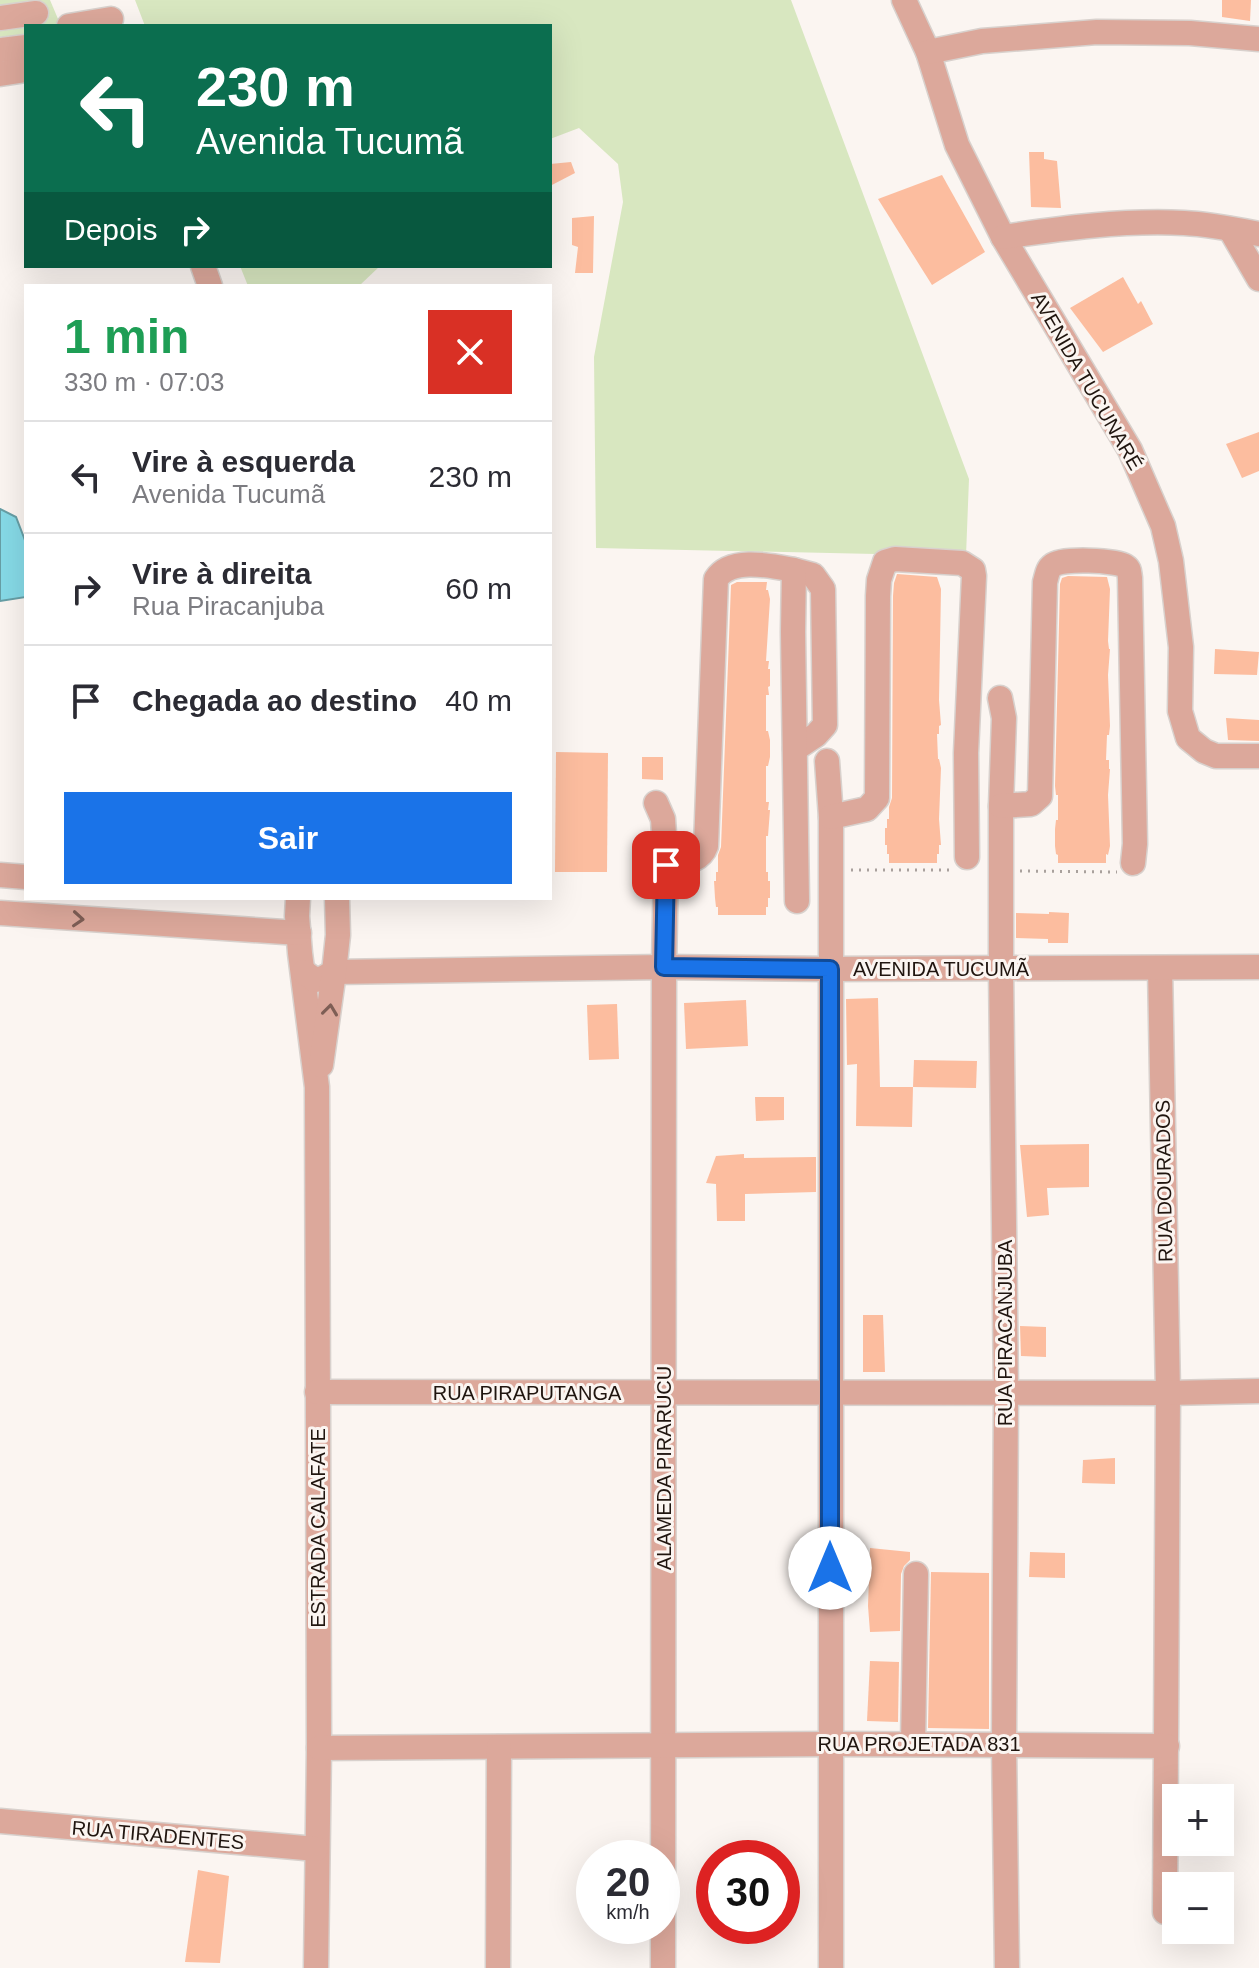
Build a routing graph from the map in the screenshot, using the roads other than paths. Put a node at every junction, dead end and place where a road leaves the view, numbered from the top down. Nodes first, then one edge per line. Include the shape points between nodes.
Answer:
1 (904, 0) edge
2 (36, 13) edge
3 (110, 15) edge
4 (0, 18) edge
5 (76, 24) edge
6 (1259, 39) edge
7 (24, 47) edge
8 (0, 50) edge
9 (928, 52) junction
10 (24, 70) edge
11 (0, 74) edge
12 (1230, 229) junction
13 (1259, 234) edge
14 (1003, 237) junction
15 (1259, 279) edge
16 (1000, 698) dead end
17 (1259, 756) edge
18 (827, 761) dead end
19 (656, 803) dead end
20 (1001, 806) junction
21 (831, 817) junction
22 (967, 857) road end
23 (1133, 863) road end
24 (666, 865) junction
25 (0, 875) edge
26 (24, 877) edge
27 (293, 900) edge
28 (337, 900) edge
29 (797, 901) dead end
30 (0, 913) edge
31 (299, 933) junction
32 (664, 967) junction
33 (1259, 967) edge
34 (1001, 968) junction
35 (1160, 968) junction
36 (830, 969) junction
37 (304, 972) junction
38 (334, 972) junction
39 (317, 1087) junction
40 (1259, 1391) edge
41 (317, 1392) junction
42 (829, 1392) junction
43 (664, 1393) junction
44 (1006, 1393) junction
45 (1168, 1393) junction
46 (916, 1574) dead end
47 (830, 1744) junction
48 (913, 1744) junction
49 (1004, 1744) junction
50 (663, 1746) junction
51 (1167, 1746) junction
52 (499, 1747) junction
53 (319, 1748) junction
54 (0, 1821) edge
55 (316, 1849) junction
56 (1165, 1872) edge
57 (316, 1968) edge
58 (498, 1968) edge
59 (663, 1968) edge
60 (831, 1968) edge
61 (1007, 1968) edge

1 - 9 street, AVENIDA TUCUNARÉ
2 - 4 street
3 - 5 street
6 - 9 street via 1084,33 982,41
7 - 8 street
9 - 14 street, AVENIDA TUCUNARÉ via 957,145
10 - 11 street
12 - 13 street
12 - 14 street via 1125,223
12 - 15 street
14 - 17 street, AVENIDA TUCUNARÉ via 1130,450 1163,526 1181,647 1180,711 1188,738 1216,756
16 - 20 street, RUA PIRACANJUBA
18 - 21 street
19 - 24 street via 663,819
20 - 23 street via 1031,804 1040,796 1048,570 1060,561 1124,565 1130,578
20 - 34 street, RUA PIRACANJUBA
21 - 22 street via 867,809 877,798 881,569 895,559 962,563 974,576
21 - 36 street
24 - 29 street via 699,858 706,846 716,579 730,567 744,565 794,570
24 - 32 street
25 - 26 street
27 - 31 street, ESTRADA CALAFATE
28 - 38 street, ESTRADA CALAFATE
30 -> 31 street
31 - 37 street, ESTRADA CALAFATE
32 - 36 street, AVENIDA TUCUMÃ
32 - 38 street, AVENIDA TUCUMÃ
32 - 43 street, ALAMEDA PIRARUCU
33 - 35 street, AVENIDA TUCUMÃ
34 - 35 street, AVENIDA TUCUMÃ
34 - 36 street, AVENIDA TUCUMÃ
34 - 44 street, RUA PIRACANJUBA
35 - 45 street, RUA DOURADOS
36 - 42 street
37 - 38 street, AVENIDA TUCUMÃ via 315,980
37 - 39 street, ESTRADA CALAFATE
39 -> 38 street, ESTRADA CALAFATE
39 - 41 street, ESTRADA CALAFATE
40 - 45 street, RUA PIRAPUTANGA
41 - 43 street, RUA PIRAPUTANGA
41 - 53 street, ESTRADA CALAFATE
42 - 43 street, RUA PIRAPUTANGA
42 - 44 street, RUA PIRAPUTANGA
42 - 47 street
43 - 50 street, ALAMEDA PIRARUCU
44 - 45 street, RUA PIRAPUTANGA
44 - 49 street, RUA PIRACANJUBA
45 - 51 street
46 - 48 street
47 - 48 street, RUA PROJETADA 831
47 - 50 street, RUA PROJETADA 831
47 - 60 street
48 - 49 street, RUA PROJETADA 831
49 - 51 street, RUA PROJETADA 831
49 - 61 street, RUA PIRACANJUBA
50 - 52 street, RUA PROJETADA 831
50 - 59 street, ALAMEDA PIRARUCU
51 - 56 street
52 - 53 street, RUA PROJETADA 831
52 - 58 street
53 - 55 street, ESTRADA CALAFATE
54 - 55 street, RUA TIRADENTES
55 - 57 street, ESTRADA CALAFATE

